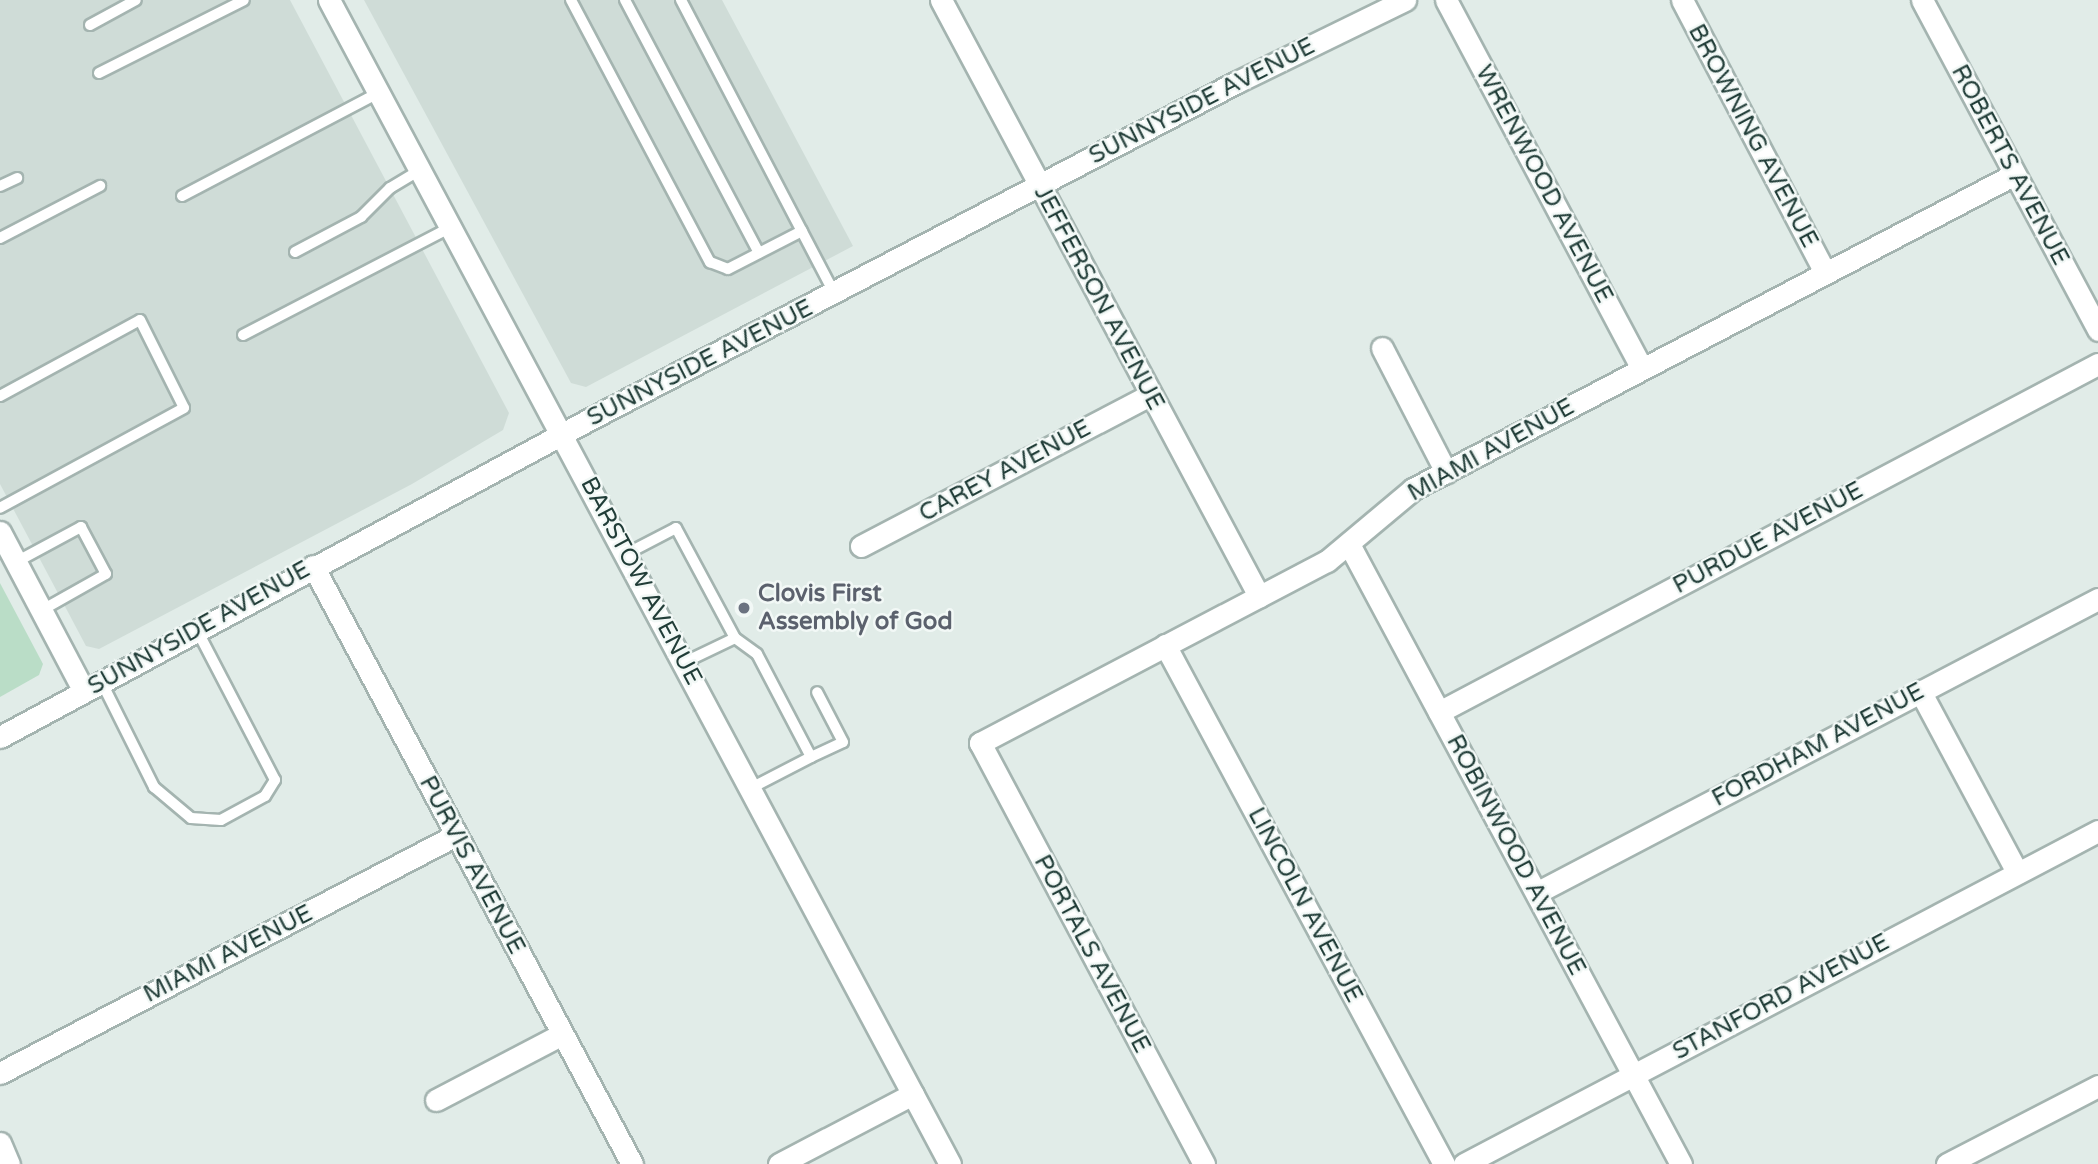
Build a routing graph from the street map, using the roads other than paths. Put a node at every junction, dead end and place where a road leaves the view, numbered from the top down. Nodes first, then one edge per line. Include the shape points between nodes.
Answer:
1 (136, 0) edge
2 (244, 0) edge
3 (328, 0) edge
4 (571, 0) edge
5 (625, 0) edge
6 (681, 0) edge
7 (942, 0) edge
8 (1405, 0) edge
9 (1446, 0) edge
10 (1682, 0) edge
11 (1922, 0) edge
12 (90, 25) dead end
13 (99, 73) dead end
14 (378, 93) junction
15 (420, 170) junction
16 (2015, 174) junction
17 (17, 178) dead end
18 (1040, 184) junction
19 (100, 186) dead end
20 (0, 187) edge
21 (182, 196) dead end
22 (451, 228) junction
23 (802, 231) junction
24 (0, 238) edge
25 (295, 252) dead end
26 (759, 253) junction
27 (1825, 272) junction
28 (835, 293) junction
29 (2098, 330) edge
30 (243, 335) dead end
31 (1382, 348) dead end
32 (2098, 364) edge
33 (1642, 368) junction
34 (1150, 395) junction
35 (0, 396) edge
36 (562, 434) junction
37 (1446, 472) junction
38 (0, 508) edge
39 (0, 533) edge
40 (861, 546) dead end
41 (1350, 546) junction
42 (628, 553) junction
43 (16, 562) junction
44 (313, 566) junction
45 (1259, 596) junction
46 (2098, 599) edge
47 (42, 610) junction
48 (197, 630) junction
49 (735, 638) junction
50 (1165, 645) junction
51 (685, 662) junction
52 (93, 686) junction
53 (1920, 691) junction
54 (817, 692) dead end
55 (1439, 712) junction
56 (0, 737) edge
57 (980, 743) joint
58 (811, 757) junction
59 (751, 788) junction
60 (2098, 831) edge
61 (456, 835) junction
62 (2017, 872) junction
63 (1538, 892) junction
64 (562, 1034) junction
65 (0, 1073) edge
66 (1634, 1075) junction
67 (2098, 1086) edge
68 (913, 1094) junction
69 (436, 1100) dead end
70 (0, 1143) edge
71 (1980, 1156) edge
72 (9, 1164) edge
73 (632, 1164) edge
74 (779, 1164) edge
75 (950, 1164) edge
76 (1204, 1164) edge
77 (1444, 1164) edge
78 (1464, 1164) edge
79 (1681, 1164) edge
80 (1947, 1164) edge

1 - 12 lane
2 - 13 lane
3 - 14 street, BARSTOW AVENUE
4 - 26 lane via 710,262 727,269
5 - 26 lane
6 - 23 lane
7 - 18 street, JEFFERSON AVENUE
8 - 18 street, SUNNYSIDE AVENUE
9 - 33 street, WRENWOOD AVENUE
10 - 27 street, BROWNING AVENUE
11 - 16 street, ROBERTS AVENUE
14 - 15 street, BARSTOW AVENUE
14 - 21 lane
15 - 22 street, BARSTOW AVENUE
15 - 25 lane via 390,188 361,217
16 - 27 street, MIAMI AVENUE
16 - 29 street, ROBERTS AVENUE
17 - 20 lane
18 - 28 street, SUNNYSIDE AVENUE
18 - 34 street, JEFFERSON AVENUE
19 - 24 lane
22 - 30 lane
22 - 36 street, BARSTOW AVENUE
23 - 26 lane
23 - 28 lane
27 - 33 street, MIAMI AVENUE
28 - 36 street, SUNNYSIDE AVENUE
31 - 37 street
32 - 55 street, PURDUE AVENUE
33 - 37 street, MIAMI AVENUE
34 - 40 street, CAREY AVENUE
34 - 45 street, JEFFERSON AVENUE
35 - 38 lane via 140,320 184,408
36 - 42 street, BARSTOW AVENUE
36 - 44 street, SUNNYSIDE AVENUE
37 - 41 street, MIAMI AVENUE via 1388,508
39 - 43 street
41 - 45 street, MIAMI AVENUE
41 - 55 street, ROBINWOOD AVENUE
42 - 49 lane via 676,528
42 - 51 street, BARSTOW AVENUE
43 - 47 street
43 - 47 lane via 81,527 106,574
44 - 48 street, SUNNYSIDE AVENUE
44 - 61 street, PURVIS AVENUE
45 - 50 street, MIAMI AVENUE
46 - 53 street, FORDHAM AVENUE
47 - 52 street
48 - 52 street, SUNNYSIDE AVENUE
48 - 52 lane via 275,780 265,796 221,820 191,818 154,787
49 - 51 lane
49 - 58 lane via 757,654
50 - 57 street, MIAMI AVENUE
50 - 77 street, LINCOLN AVENUE
51 - 59 street, BARSTOW AVENUE
52 - 56 street, SUNNYSIDE AVENUE
53 - 62 street
53 - 63 street, FORDHAM AVENUE
54 - 58 lane via 843,742
55 - 63 street, ROBINWOOD AVENUE
57 - 76 street, PORTALS AVENUE
58 - 59 lane
59 - 68 street, BARSTOW AVENUE
60 - 62 street, STANFORD AVENUE
61 - 64 street, PURVIS AVENUE
61 - 65 street, MIAMI AVENUE
62 - 66 street, STANFORD AVENUE
63 - 66 street, ROBINWOOD AVENUE
64 - 69 street
64 - 73 street, PURVIS AVENUE
66 - 78 street, STANFORD AVENUE
66 - 79 street, ROBINWOOD AVENUE
67 - 71 street
68 - 74 street
68 - 75 street, BARSTOW AVENUE
70 - 72 street
71 - 80 street

